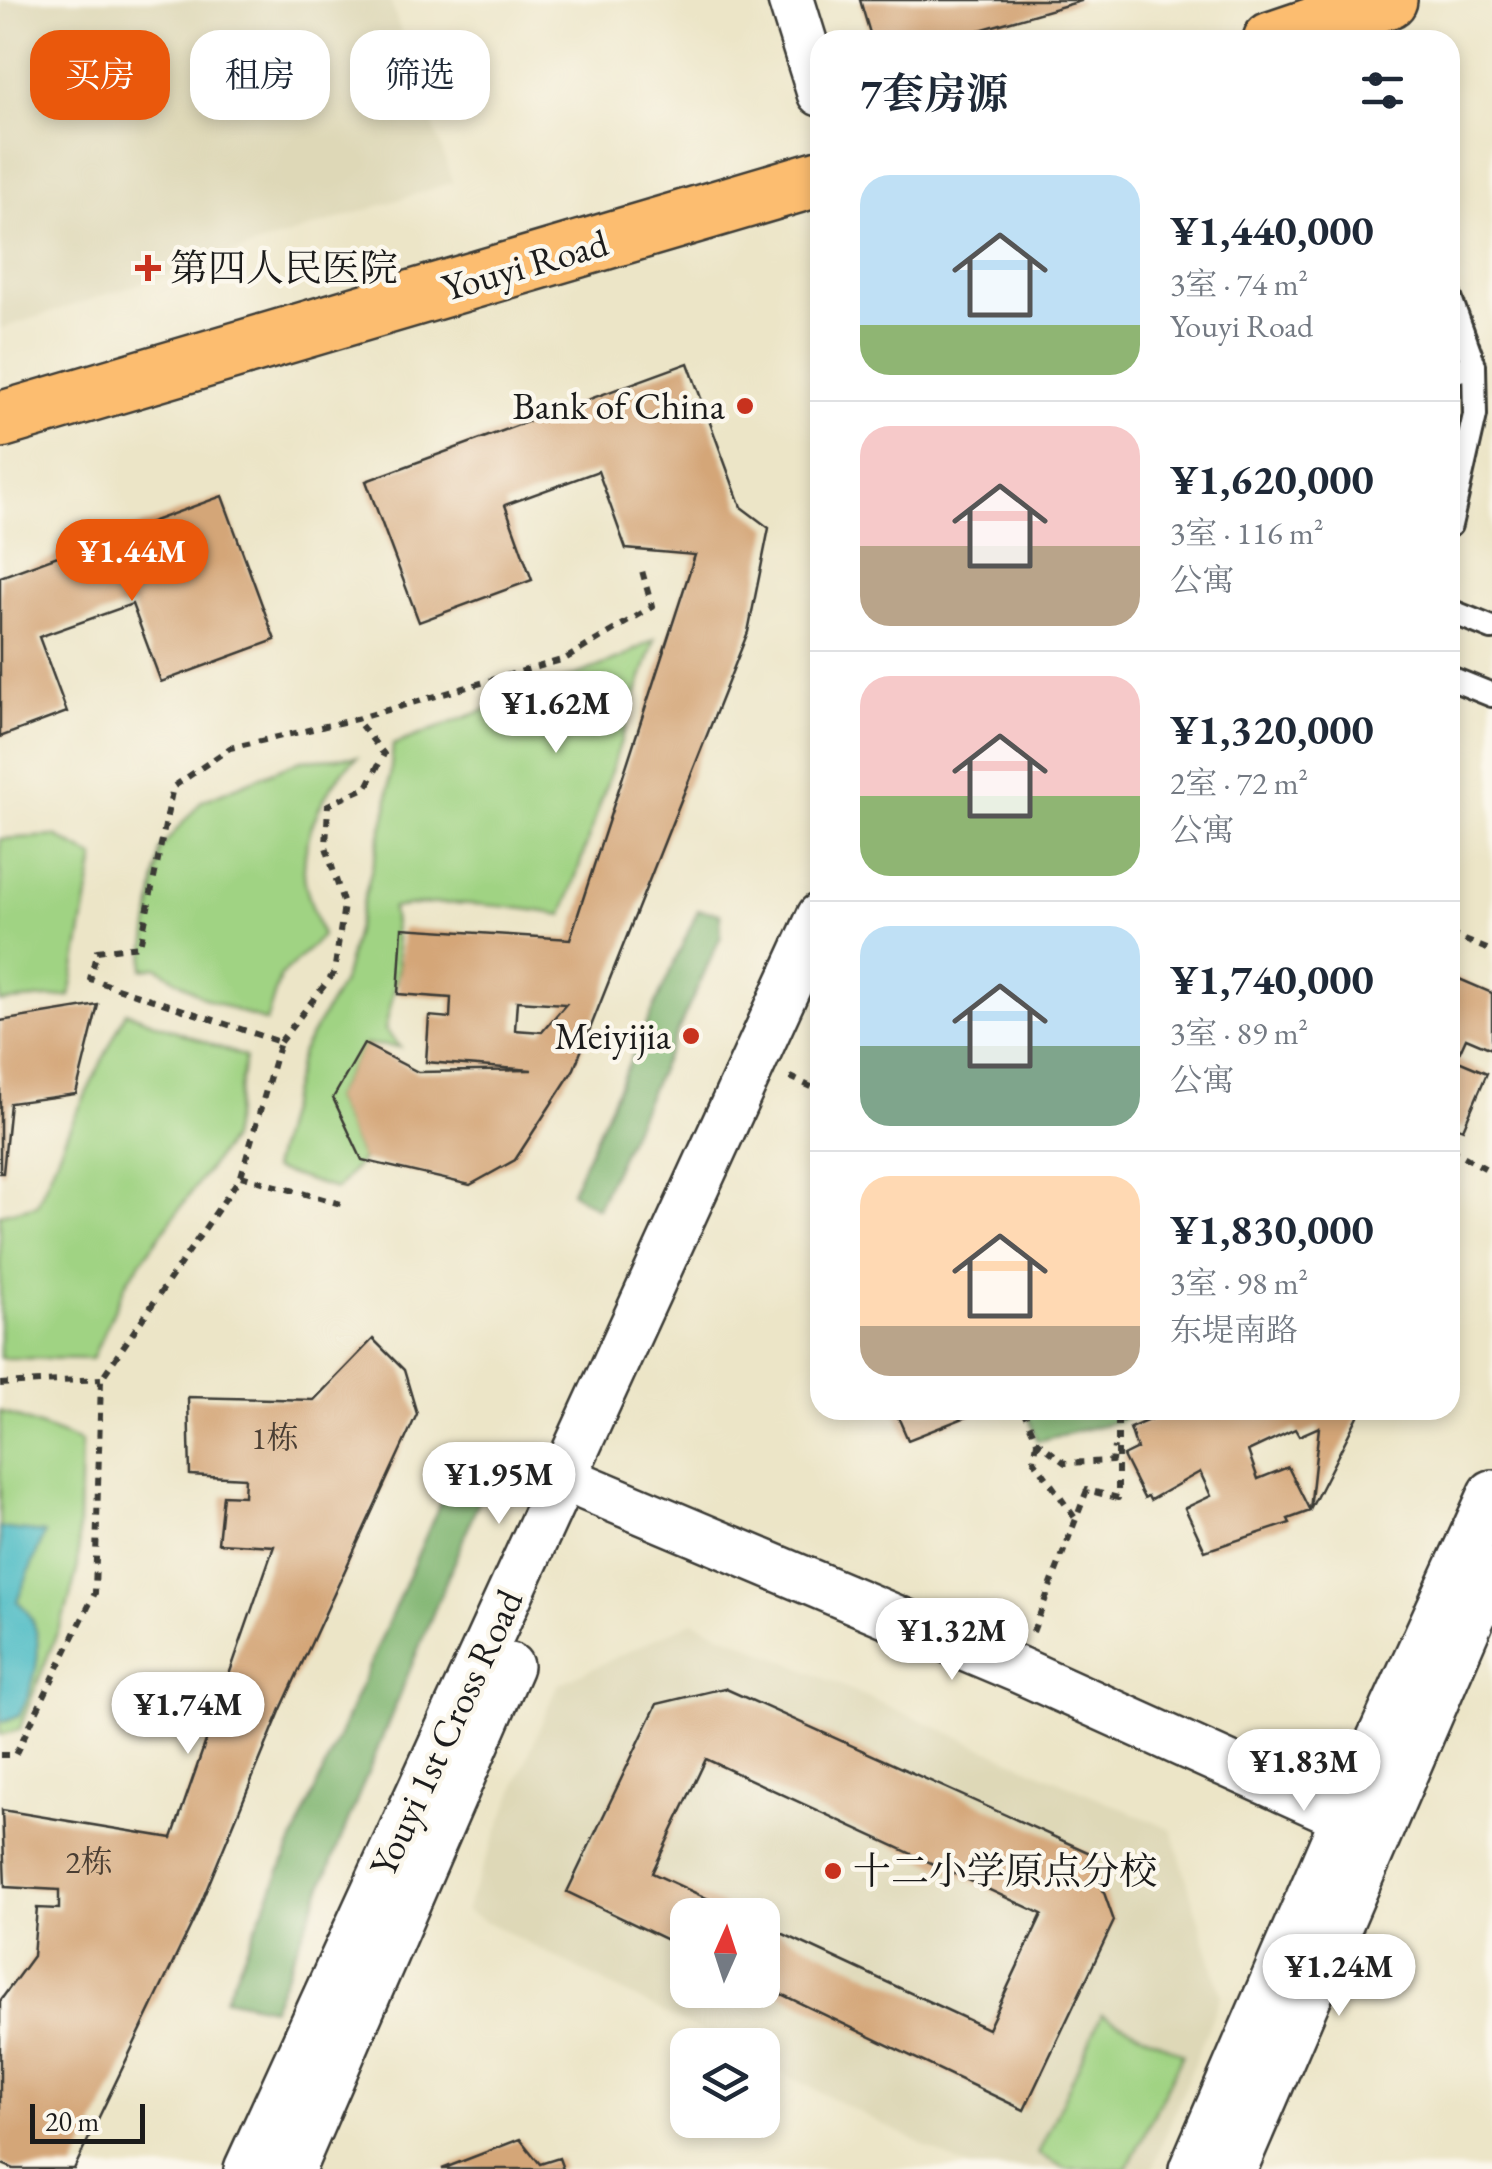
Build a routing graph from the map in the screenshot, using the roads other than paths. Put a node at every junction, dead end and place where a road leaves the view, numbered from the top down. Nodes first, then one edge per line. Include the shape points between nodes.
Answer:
1 (791, 0) edge
2 (1372, 10) edge
3 (1305, 30) edge
4 (810, 61) edge
5 (810, 181) edge
6 (1460, 326) edge
7 (1474, 365) junction
8 (1460, 369) edge
9 (0, 420) edge
10 (1460, 481) edge
11 (1460, 615) edge
12 (1492, 628) edge
13 (1460, 682) edge
14 (1492, 696) edge
15 (810, 938) edge
16 (810, 985) edge
17 (587, 1488) junction
18 (1492, 1493) edge
19 (1492, 1571) edge
20 (1360, 1828) junction
21 (247, 2169) edge
22 (292, 2169) edge
23 (1192, 2169) edge
24 (1234, 2169) edge

1 - 4 street
2 - 3 main road
5 - 9 main road, Youyi Road
6 - 7 lane
7 - 8 lane
7 - 10 lane via 1475,415
11 - 12 lane
13 - 14 lane
15 - 21 street, Youyi 1st Cross Road
16 - 17 street, Youyi 1st Cross Road
17 - 20 street via 1019,1670
17 - 22 street, Youyi 1st Cross Road
18 - 20 street
19 - 20 street
20 - 23 street
20 - 24 street

